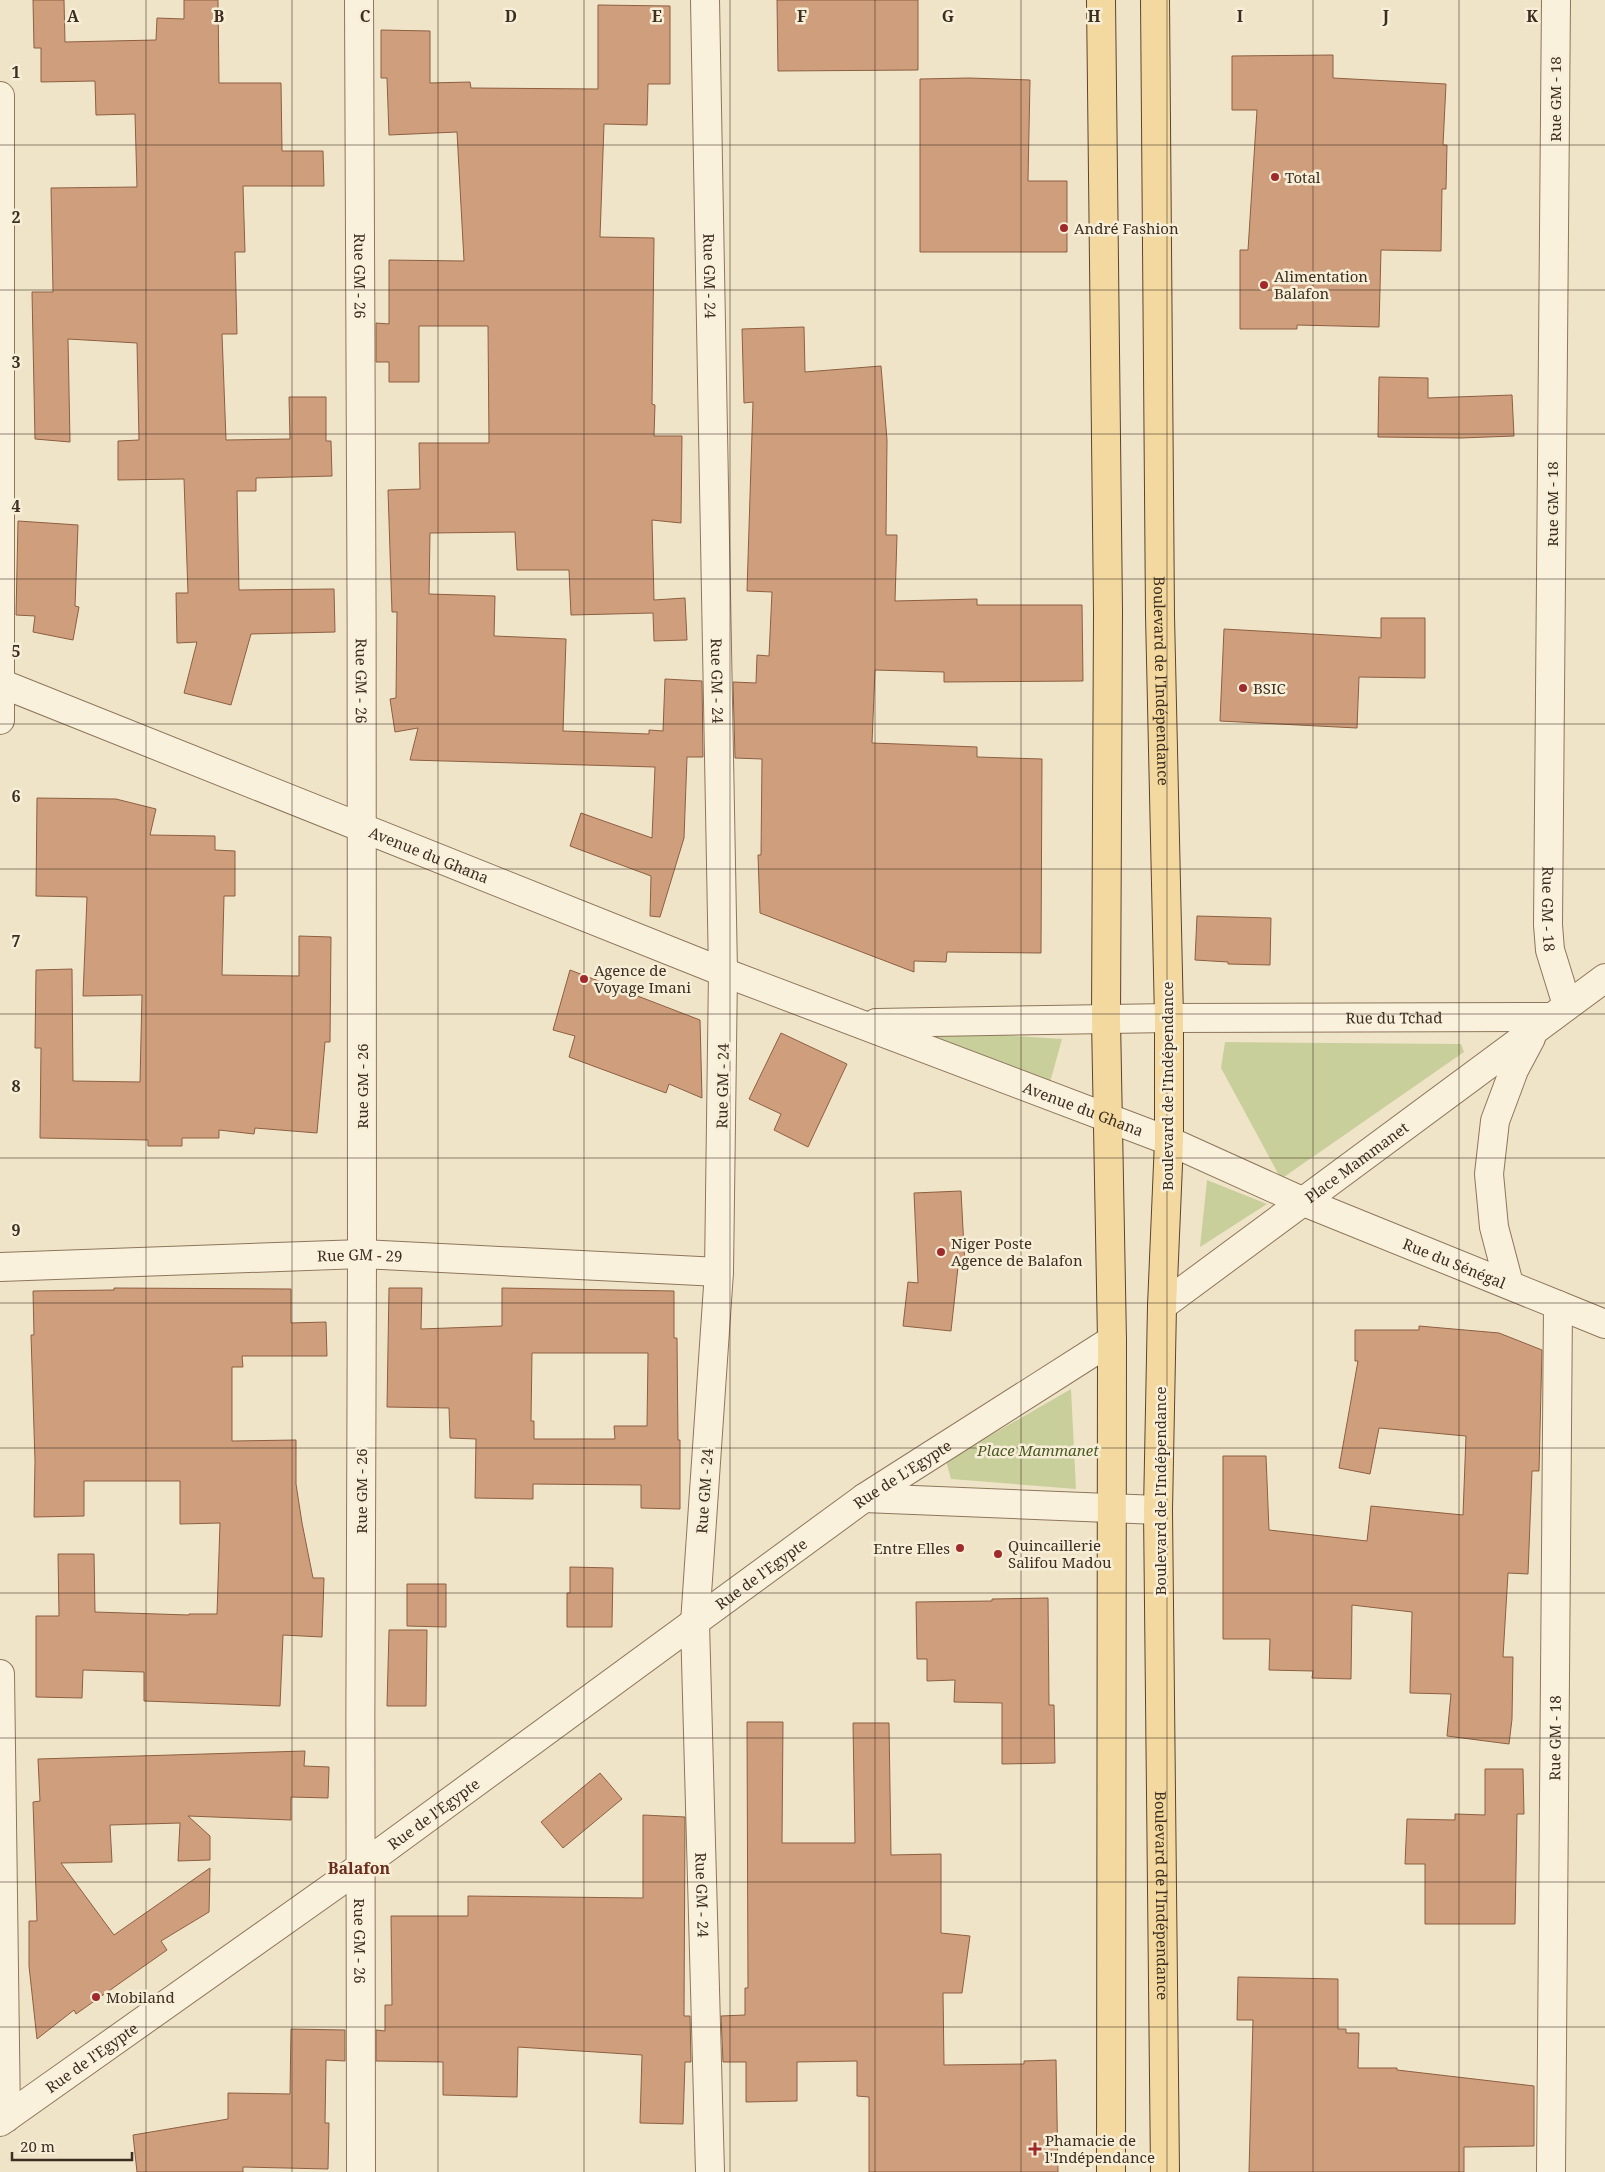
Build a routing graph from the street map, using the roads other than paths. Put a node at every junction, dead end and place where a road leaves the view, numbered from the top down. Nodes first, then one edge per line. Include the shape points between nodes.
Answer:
1 (359, 0) edge
2 (705, 0) edge
3 (1101, 0) edge
4 (1156, 0) edge
5 (1556, 0) edge
6 (0, 96) edge
7 (0, 683) edge
8 (0, 720) edge
9 (362, 827) junction
10 (723, 972) junction
11 (1605, 978) edge
12 (1169, 1018) junction
13 (1551, 1018) junction
14 (1106, 1020) junction
15 (860, 1023) junction
16 (1109, 1118) junction
17 (1169, 1141) junction
18 (1304, 1202) junction
19 (362, 1254) junction
20 (0, 1267) edge
21 (719, 1272) junction
22 (1510, 1284) junction
23 (1558, 1305) junction
24 (1162, 1306) junction
25 (1605, 1324) edge
26 (1112, 1340) junction
27 (864, 1498) junction
28 (1111, 1508) junction
29 (1158, 1510) junction
30 (696, 1623) junction
31 (0, 1674) edge
32 (359, 1868) junction
33 (3, 2120) edge
34 (361, 2172) edge
35 (710, 2172) edge
36 (1111, 2172) edge
37 (1165, 2172) edge
38 (1551, 2172) edge

1 - 9 street, Rue GM - 26
2 - 10 street, Rue GM - 24
3 - 14 main road via 1108,612
4 - 12 main road, Boulevard de l'Indépendance via 1160,616
5 - 13 street, Rue GM - 18 via 1548,925
6 - 7 street
7 - 8 street
7 - 9 street, Avenue du Ghana
9 - 10 street, Avenue du Ghana
9 - 19 street, Rue GM - 26
10 - 15 street, Avenue du Ghana
10 - 21 street, Rue GM - 24
11 - 13 street
12 - 13 street, Rue du Tchad
12 - 14 street, Avenue du Ghana
12 - 17 main road, Boulevard de l'Indépendance
13 - 18 street, Place Mammanet
13 - 22 street via 1514,1070 1495,1121 1489,1174 1494,1227
14 - 15 street, Avenue du Ghana
14 - 16 main road
15 - 16 street, Avenue du Ghana
16 - 17 street, Avenue du Ghana
16 - 26 main road
17 - 18 street, Avenue du Ghana
17 - 24 main road, Boulevard de l'Indépendance
18 - 22 street, Rue du Sénégal
18 - 24 street, Place Mammanet
19 - 20 street, Rue GM - 29
19 - 21 street, Rue GM - 29
19 - 32 street, Rue GM - 26
21 - 30 street, Rue GM - 24
22 - 23 street, Rue du Sénégal
23 - 25 street, Rue du Sénégal
23 - 38 street, Rue GM - 18
24 - 29 main road, Boulevard de l'Indépendance
26 - 27 street, Rue de L'Egypte
26 - 28 main road
27 - 28 street, Rue de L'Egypte
27 - 30 street, Rue de l'Egypte
28 - 29 street, Rue de L'Egypte
28 - 36 main road
29 - 37 main road, Boulevard de l'Indépendance
30 - 32 street, Rue de l'Egypte
30 - 35 street, Rue GM - 24
31 - 33 street
32 - 33 street, Rue de l'Egypte
32 - 34 street, Rue GM - 26

